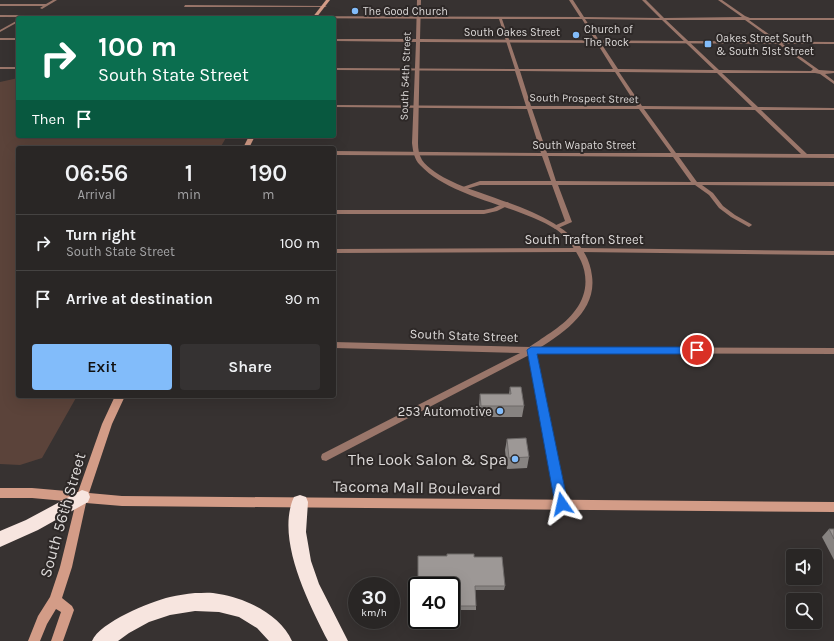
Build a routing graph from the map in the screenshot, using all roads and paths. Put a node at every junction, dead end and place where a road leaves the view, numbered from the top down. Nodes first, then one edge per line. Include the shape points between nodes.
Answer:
1 (55, 0) edge
2 (191, 0) edge
3 (328, 0) edge
4 (419, 0) edge
5 (571, 0) edge
6 (644, 0) edge
7 (720, 0) edge
8 (0, 5) edge
9 (46, 5) junction
10 (185, 6) junction
11 (325, 6) junction
12 (0, 16) edge
13 (27, 16) edge
14 (173, 16) edge
15 (316, 16) edge
16 (16, 17) edge
17 (336, 18) edge
18 (419, 18) junction
19 (500, 18) junction
20 (582, 18) junction
21 (664, 18) junction
22 (746, 19) junction
23 (828, 19) junction
24 (834, 19) edge
25 (16, 22) edge
26 (834, 23) edge
27 (0, 31) edge
28 (0, 39) edge
29 (16, 39) edge
30 (336, 40) edge
31 (418, 41) junction
32 (508, 41) junction
33 (598, 42) junction
34 (688, 42) junction
35 (778, 42) junction
36 (834, 42) edge
37 (0, 68) edge
38 (16, 68) edge
39 (336, 70) edge
40 (417, 70) junction
41 (517, 70) junction
42 (618, 71) junction
43 (719, 71) junction
44 (815, 71) junction
45 (834, 72) edge
46 (822, 73) junction
47 (834, 82) edge
48 (336, 106) edge
49 (416, 107) junction
50 (530, 108) junction
51 (641, 108) junction
52 (756, 109) junction
53 (834, 109) edge
54 (336, 153) edge
55 (416, 153) junction
56 (544, 155) junction
57 (675, 156) junction
58 (806, 156) junction
59 (834, 156) edge
60 (554, 183) junction
61 (695, 183) junction
62 (834, 184) edge
63 (463, 188) junction
64 (507, 204) junction
65 (336, 212) edge
66 (749, 225) dead end
67 (556, 227) junction
68 (580, 250) junction
69 (336, 251) edge
70 (834, 253) edge
71 (336, 345) edge
72 (531, 350) junction
73 (834, 351) edge
74 (119, 398) edge
75 (326, 458) dead end
76 (0, 493) edge
77 (82, 497) junction
78 (300, 502) junction
79 (562, 504) junction
80 (834, 507) edge
81 (0, 539) edge
82 (55, 600) junction
83 (34, 641) edge
84 (57, 641) edge
85 (102, 641) edge
86 (282, 641) edge
87 (338, 641) edge

1 - 9 street
2 - 10 street
3 - 11 main road
4 - 18 street, South 54th Street
5 - 20 street
6 - 21 street
7 - 22 street
8 - 9 street
9 - 13 street
10 - 11 street
10 - 14 street
11 - 15 main road
12 - 16 street
17 - 18 street
18 - 19 street
18 - 31 street, South 54th Street
19 - 20 street
19 - 32 street
20 - 21 street
20 - 33 street
21 - 22 street
21 - 34 street
22 - 23 street
22 - 35 street
23 - 24 street
23 - 26 street
25 - 27 street
28 - 29 street
30 - 31 street, South Oakes Street
31 - 32 street, South Oakes Street
31 - 40 street, South 54th Street
32 - 33 street, South Oakes Street
32 - 41 street
33 - 34 street, South Oakes Street
33 - 42 street
34 - 35 street, South Oakes Street
34 - 43 street
35 - 36 street, South Oakes Street
35 - 44 street
37 - 38 street
39 - 40 street
40 - 41 street
40 - 49 street, South 54th Street
41 - 42 street
41 - 50 street
42 - 43 street
42 - 51 street
43 - 44 street
43 - 52 street
44 - 46 street
45 - 46 street
46 - 47 street
48 - 49 street, South Prospect Street
49 - 50 street, South Prospect Street
49 - 55 street, South 54th Street
50 - 51 street, South Prospect Street
50 - 56 street
51 - 52 street, South Prospect Street
51 - 57 street
52 - 53 street, South Prospect Street
52 - 58 street
54 - 55 street, South Wapato Street
55 - 56 street, South Wapato Street
55 - 63 street via 422,163 435,174
56 - 57 street, South Wapato Street
56 - 60 street
57 - 58 street, South Wapato Street
57 - 61 street
58 - 59 street, South Wapato Street
60 - 61 street
60 - 63 street via 480,183
60 - 67 street via 569,222
61 - 62 street
61 - 66 street via 708,191 725,210
63 - 64 street
64 - 65 street via 487,212
64 - 67 street
67 - 68 street
68 - 69 street, South Trafton Street
68 - 70 street, South Trafton Street
68 - 72 street via 589,271 586,300 566,325
71 - 72 street, South State Street
72 - 73 street, South State Street
72 - 75 street
72 - 79 street
74 - 77 main road, South 56th Street via 107,424
76 - 77 main road, Tacoma Mall Boulevard
77 - 78 main road, Tacoma Mall Boulevard via 122,501
77 - 81 highway via 32,525
77 - 82 main road, South 56th Street via 66,567
78 - 79 main road, Tacoma Mall Boulevard
78 - 87 highway via 298,532 303,561
79 - 80 main road, Tacoma Mall Boulevard
82 - 83 main road, South 56th Street via 42,620
82 - 84 main road via 68,610
85 - 86 highway via 126,624 149,613 175,604 194,602 244,608 262,620

